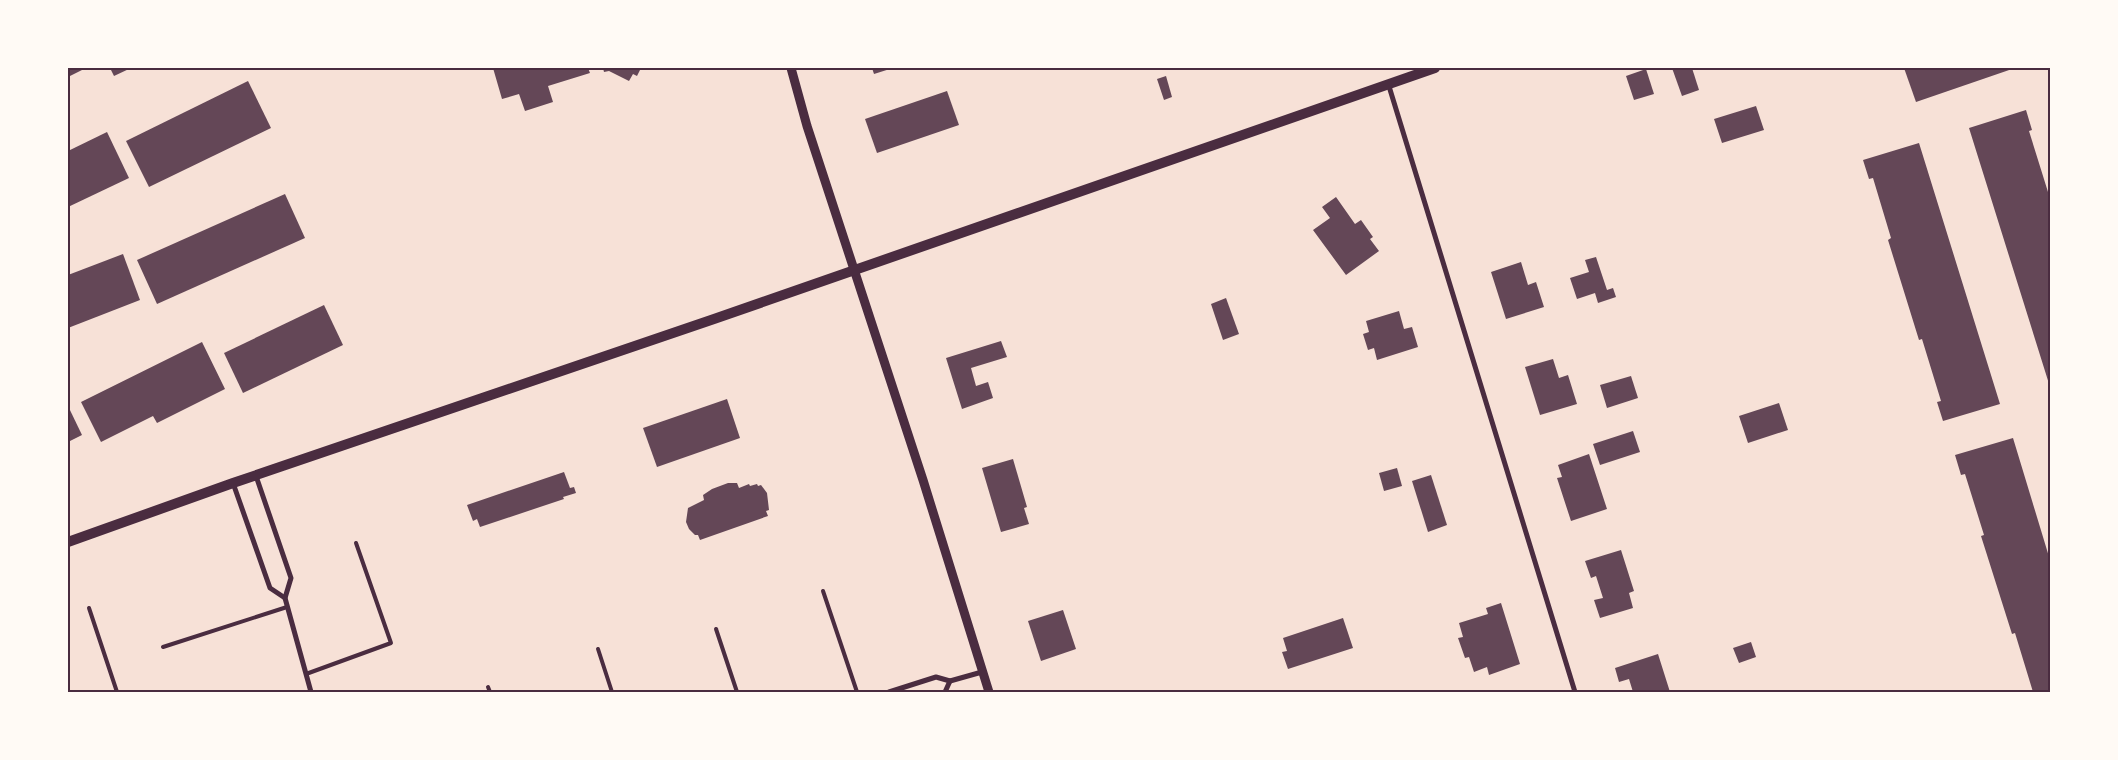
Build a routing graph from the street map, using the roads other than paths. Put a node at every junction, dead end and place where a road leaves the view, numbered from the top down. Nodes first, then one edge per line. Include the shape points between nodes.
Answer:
1 (791, 68) edge
2 (1435, 68) edge
3 (1388, 83) junction
4 (855, 270) junction
5 (256, 475) junction
6 (233, 483) junction
7 (68, 542) edge
8 (356, 543) dead end
9 (823, 591) dead end
10 (285, 598) junction
11 (288, 607) junction
12 (89, 608) dead end
13 (716, 629) dead end
14 (163, 647) dead end
15 (598, 649) dead end
16 (982, 672) junction
17 (306, 674) junction
18 (950, 682) junction
19 (488, 687) dead end
20 (117, 692) edge
21 (311, 692) edge
22 (490, 692) edge
23 (612, 692) edge
24 (737, 692) edge
25 (857, 692) edge
26 (889, 692) edge
27 (945, 692) edge
28 (989, 692) edge
29 (1575, 692) edge

1 - 4 street
2 - 3 main road
3 - 4 main road
3 - 29 street
4 - 5 main road
4 - 16 street
5 - 6 main road
5 - 10 street via 291,578
6 - 7 main road
6 - 10 street via 270,588
8 - 17 lane via 391,643
9 - 25 lane
10 - 11 street
11 - 14 lane
11 - 17 street
12 - 20 lane
13 - 24 lane
15 - 23 lane
16 - 18 street
16 - 28 street
17 - 21 street
18 - 26 street via 936,677
18 - 27 street
19 - 22 lane

